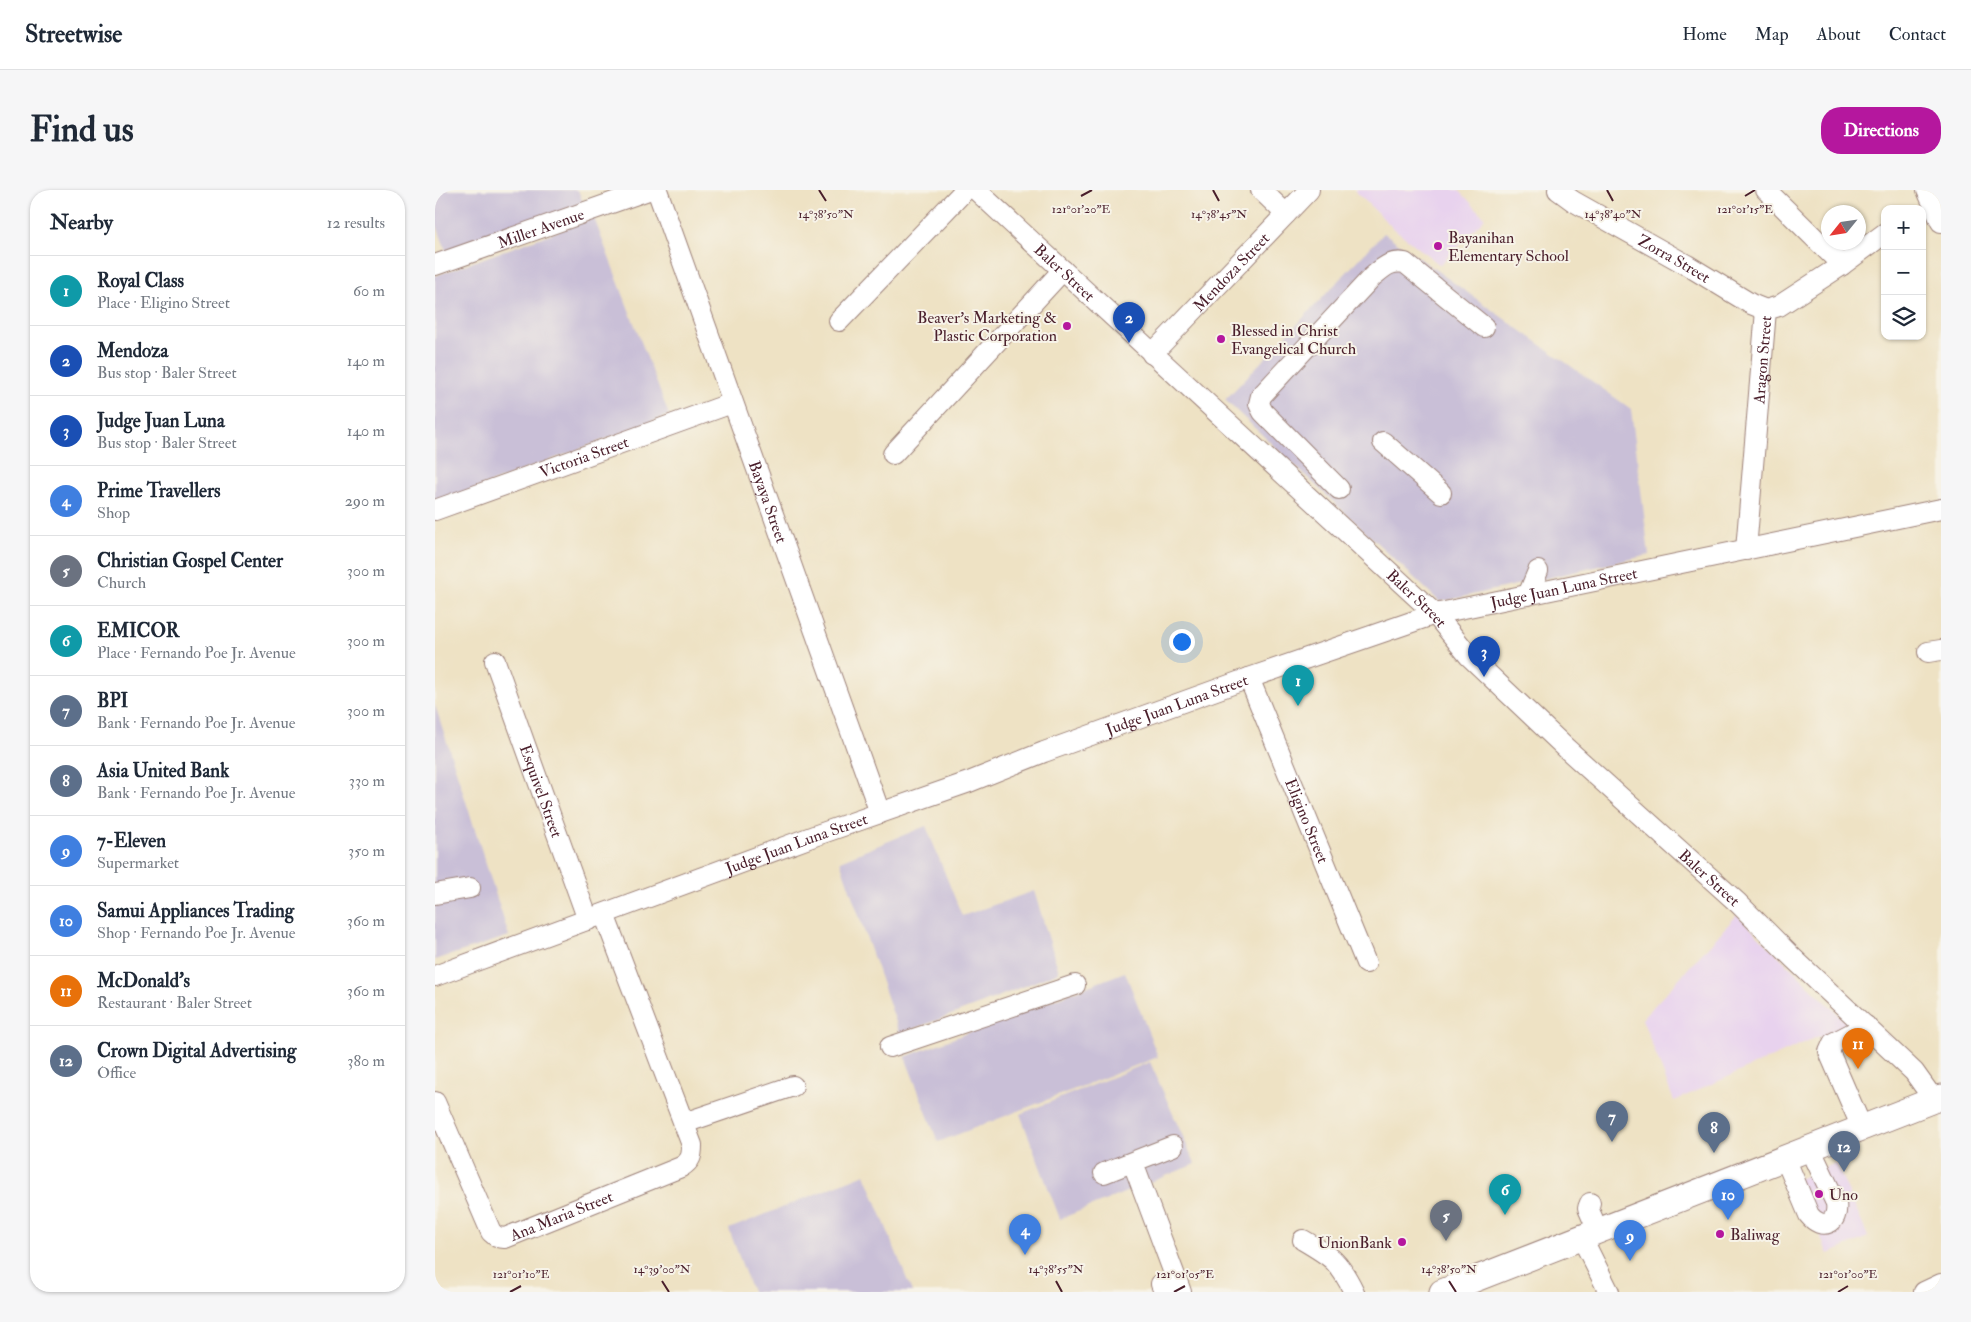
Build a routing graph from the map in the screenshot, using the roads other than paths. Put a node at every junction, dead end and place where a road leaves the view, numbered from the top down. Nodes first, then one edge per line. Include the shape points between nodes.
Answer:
1 (648, 190) edge
2 (657, 190) edge
3 (965, 190) edge
4 (976, 190) edge
5 (1261, 190) edge
6 (1309, 190) edge
7 (1558, 190) edge
8 (1766, 190) edge
9 (1928, 197) edge
10 (1286, 214) junction
11 (1941, 222) edge
12 (1881, 236) edge
13 (1842, 264) junction
14 (435, 265) edge
15 (1063, 270) junction
16 (1767, 310) junction
17 (839, 321) dead end
18 (1484, 326) dead end
19 (1152, 354) junction
20 (732, 403) junction
21 (1383, 442) dead end
22 (893, 454) dead end
23 (1441, 493) dead end
24 (1330, 499) junction
25 (1941, 509) edge
26 (435, 510) edge
27 (1745, 550) junction
28 (1538, 571) dead end
29 (1528, 595) junction
30 (1435, 614) junction
31 (495, 661) dead end
32 (1249, 678) junction
33 (880, 813) junction
34 (470, 888) dead end
35 (435, 894) edge
36 (596, 917) junction
37 (1366, 963) dead end
38 (435, 976) edge
39 (1075, 985) dead end
40 (1866, 1026) junction
41 (890, 1047) dead end
42 (793, 1086) dead end
43 (1938, 1098) edge
44 (435, 1102) edge
45 (684, 1123) junction
46 (1862, 1128) junction
47 (692, 1145) joint
48 (1173, 1146) dead end
49 (1810, 1148) junction
50 (1785, 1158) junction
51 (1133, 1163) junction
52 (1104, 1172) dead end
53 (1590, 1203) dead end
54 (1590, 1234) junction
55 (1303, 1240) dead end
56 (1941, 1284) edge
57 (1181, 1292) edge
58 (1354, 1292) edge
59 (1442, 1292) edge
60 (1609, 1292) edge
61 (1924, 1292) edge

1 - 14 street, Miller Avenue
2 - 20 street, Bayaya Street
3 - 17 street
4 - 15 street, Baler Street
5 - 10 street
6 - 10 street, Mendoza Street
7 - 16 street, Zorra Street via 1751,304
8 - 13 street
9 - 11 street
10 - 19 street, Mendoza Street
12 - 13 street, Aragon Street
13 - 16 street, Aragon Street via 1779,306
15 - 19 street, Baler Street
15 - 22 street
16 - 27 street, Aragon Street
18 - 24 street via 1405,263 1394,261 1372,277 1261,396 1259,404 1263,412
19 - 24 street, Baler Street
20 - 26 street, Victoria Street
20 - 33 street, Bayaya Street
21 - 23 street
24 - 30 street, Baler Street
25 - 27 street, Judge Juan Luna Street
27 - 29 street, Judge Juan Luna Street
28 - 29 street
29 - 30 street, Judge Juan Luna Street
30 - 32 street, Judge Juan Luna Street
30 - 40 street, Baler Street via 1469,656 1738,903
31 - 36 street, Esquivel Street
32 - 33 street, Judge Juan Luna Street
32 - 37 street, Eligino Street
33 - 36 street, Judge Juan Luna Street
34 - 35 street
36 - 38 street, Judge Juan Luna Street
36 - 45 street, Esquivel Street
39 - 41 street
40 - 43 street, Baler Street
40 - 46 street via 1833,1044 1829,1052
42 - 45 street
43 - 46 main road
44 - 47 street, Ana Maria Street via 491,1232 501,1238 681,1167 689,1163
45 - 47 street, Esquivel Street
46 - 49 main road
48 - 51 street
49 - 50 main road
49 - 50 street via 1836,1203 1833,1221 1815,1222 1809,1215
50 - 54 main road
51 - 52 street
51 - 57 street
53 - 54 street
54 - 59 main road
54 - 60 street
55 - 58 street via 1328,1254 1343,1270
56 - 61 street

